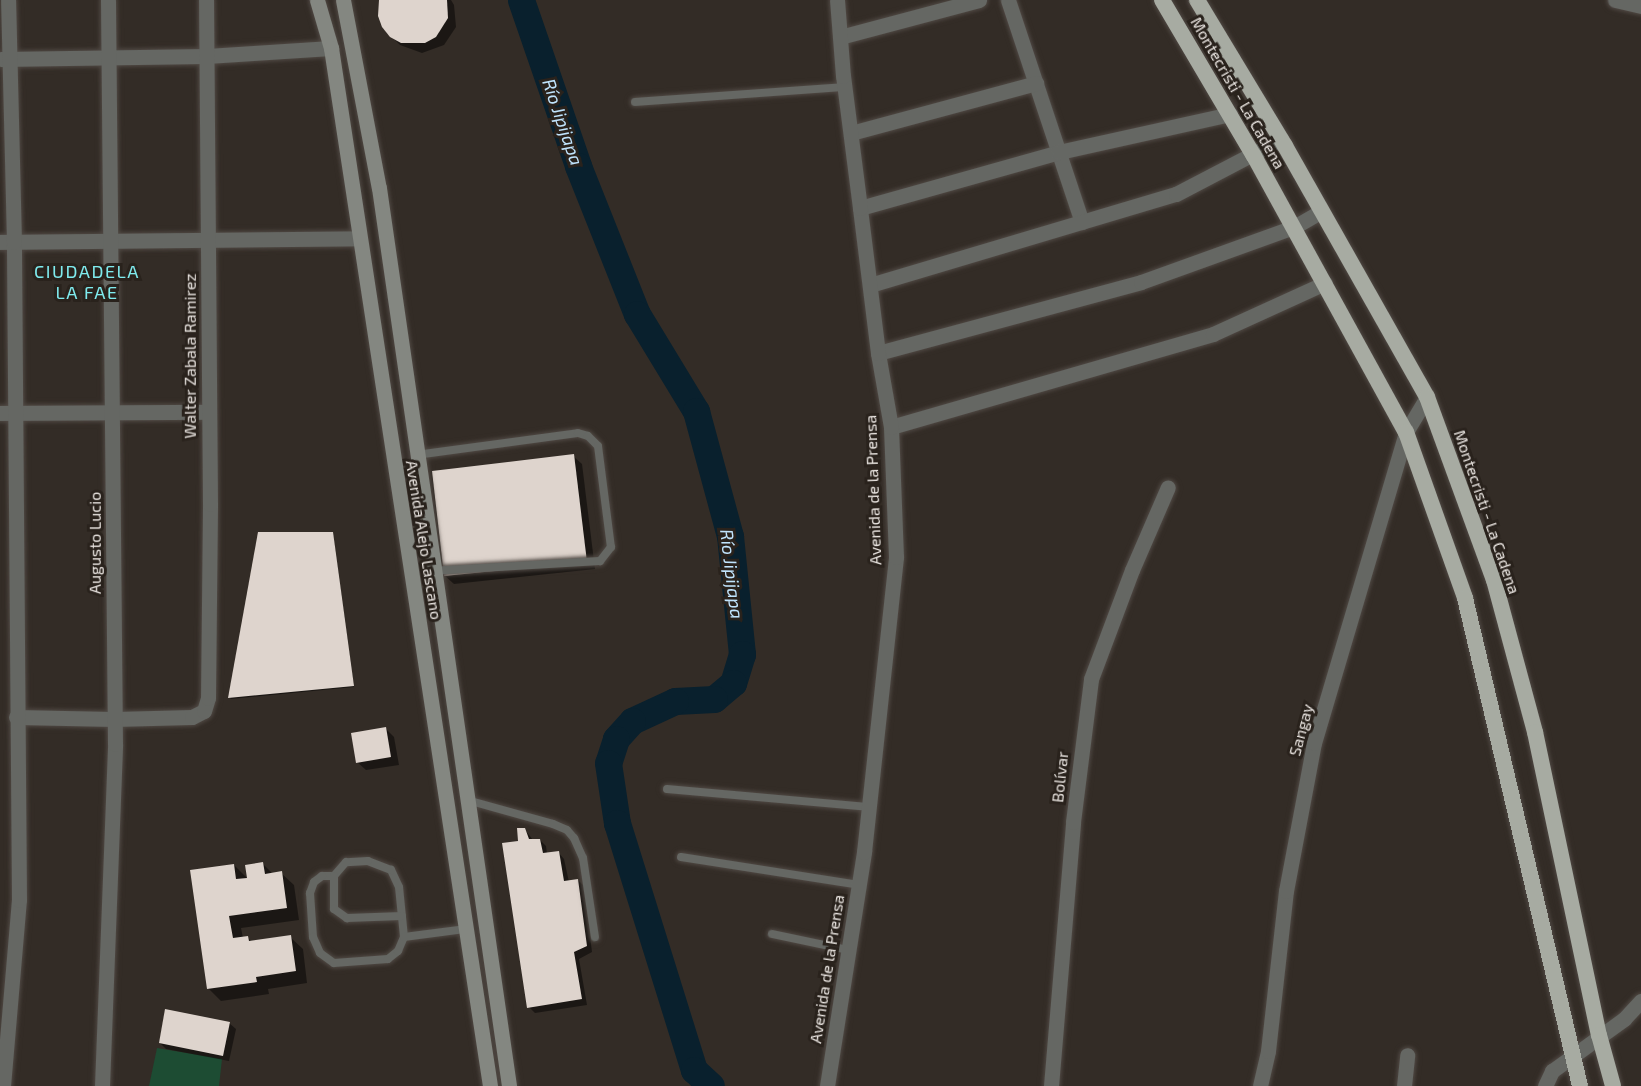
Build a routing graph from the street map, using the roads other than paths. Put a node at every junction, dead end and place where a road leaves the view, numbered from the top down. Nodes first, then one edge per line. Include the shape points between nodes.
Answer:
1 (8, 0) edge
2 (108, 0) edge
3 (206, 0) edge
4 (317, 0) edge
5 (343, 0) edge
6 (837, 0) edge
7 (979, 0) edge
8 (1008, 0) edge
9 (1162, 0) edge
10 (1197, 0) edge
11 (1615, 0) edge
12 (1641, 6) edge
13 (840, 37) junction
14 (331, 48) junction
15 (207, 56) junction
16 (109, 57) junction
17 (5, 59) edge
18 (1036, 83) junction
19 (845, 87) junction
20 (635, 102) dead end
21 (1230, 114) junction
22 (851, 134) junction
23 (1281, 139) junction
24 (1059, 152) junction
25 (1254, 156) junction
26 (860, 208) junction
27 (1322, 211) junction
28 (1082, 222) junction
29 (1294, 227) junction
30 (359, 238) junction
31 (207, 240) junction
32 (7, 242) edge
33 (110, 243) junction
34 (1325, 283) junction
35 (870, 285) junction
36 (878, 353) junction
37 (1427, 397) junction
38 (111, 412) junction
39 (208, 412) junction
40 (7, 413) edge
41 (891, 427) junction
42 (1406, 432) junction
43 (416, 454) junction
44 (1168, 487) dead end
45 (434, 571) junction
46 (16, 717) junction
47 (114, 719) junction
48 (667, 789) dead end
49 (466, 800) junction
50 (870, 807) junction
51 (681, 857) dead end
52 (333, 876) junction
53 (859, 885) junction
54 (402, 916) junction
55 (466, 929) junction
56 (772, 934) dead end
57 (404, 937) junction
58 (595, 937) dead end
59 (848, 950) junction
60 (1641, 1000) edge
61 (1599, 1035) junction
62 (1572, 1054) junction
63 (1407, 1055) dead end
64 (3, 1086) edge
65 (102, 1086) edge
66 (490, 1086) edge
67 (509, 1086) edge
68 (827, 1086) edge
69 (1051, 1086) edge
70 (1260, 1086) edge
71 (1404, 1086) edge
72 (1545, 1086) edge
73 (1580, 1086) edge
74 (1613, 1086) edge

1 - 17 street
2 - 16 street, Augusto Lucio
3 - 15 street, Walter Zabala Ramirez
4 - 14 main road, Avenida Alejo Lascano
5 - 43 main road, Avenida Alejo Lascano via 380,188
6 - 13 street, Avenida de la Prensa
7 - 13 street
8 - 18 street
9 - 21 highway, Montecristi - La Cadena
10 - 23 highway, Montecristi - La Cadena
11 - 12 street
13 - 19 street, Avenida de la Prensa
14 - 15 street
14 - 30 main road, Avenida Alejo Lascano
15 - 16 street
15 - 31 street, Walter Zabala Ramirez
16 - 17 street
16 - 33 street, Augusto Lucio
17 - 32 street
18 - 22 street
18 - 24 street
19 - 20 lane
19 - 22 street, Avenida de la Prensa
21 - 24 street
21 - 25 highway, Montecristi - La Cadena
22 - 26 street, Avenida de la Prensa
23 - 25 street
23 - 27 highway, Montecristi - La Cadena
24 - 26 street
24 - 28 street
25 - 28 street via 1176,194
25 - 29 highway, Montecristi - La Cadena
26 - 35 street, Avenida de la Prensa
27 - 29 street
27 - 37 highway, Montecristi - La Cadena
28 - 35 street
29 - 34 highway, Montecristi - La Cadena
29 - 36 street via 1141,282
30 - 31 street
30 - 55 main road, Avenida Alejo Lascano
31 - 33 street
31 - 39 street, Walter Zabala Ramirez
32 - 33 street
32 - 40 street
33 - 38 street, Augusto Lucio
34 - 41 street via 1213,334
34 - 42 highway, Montecristi - La Cadena
35 - 36 street, Avenida de la Prensa
36 - 41 street, Avenida de la Prensa
37 - 42 street, Sangay
37 - 61 highway, Montecristi - La Cadena via 1503,613 1535,732
38 - 39 street
38 - 40 street
38 - 47 street, Augusto Lucio
39 - 47 street, Walter Zabala Ramirez via 208,698 204,711 192,717
40 - 46 street
41 - 50 street, Avenida de la Prensa via 896,558
42 - 62 highway, Montecristi - La Cadena via 1465,598
42 - 70 street, Sangay via 1314,742 1287,891 1268,1051
43 - 45 main road, Avenida Alejo Lascano
43 - 45 lane via 578,433 598,446 611,548 600,561
44 - 69 street, Bolívar via 1091,679 1073,822
45 - 49 main road, Avenida Alejo Lascano
46 - 47 street
46 - 64 street via 19,900
47 - 65 street, Augusto Lucio
48 - 50 lane
49 - 58 lane via 567,830 583,858
49 - 67 main road, Avenida Alejo Lascano
50 - 53 street, Avenida de la Prensa
51 - 53 lane
52 - 54 lane via 334,909 347,918
52 - 54 lane via 346,862 368,861 391,870 399,887
52 - 57 lane via 322,876 314,882 310,894 313,937 320,953 334,963 388,959 398,951
53 - 59 street, Avenida de la Prensa
54 - 57 lane
55 - 57 lane
55 - 66 main road, Avenida Alejo Lascano
56 - 59 lane
59 - 68 street, Avenida de la Prensa
60 - 61 street via 1624,1019
61 - 62 street
61 - 74 highway, Montecristi - La Cadena
62 - 72 street via 1552,1071
62 - 73 highway, Montecristi - La Cadena
63 - 71 street

